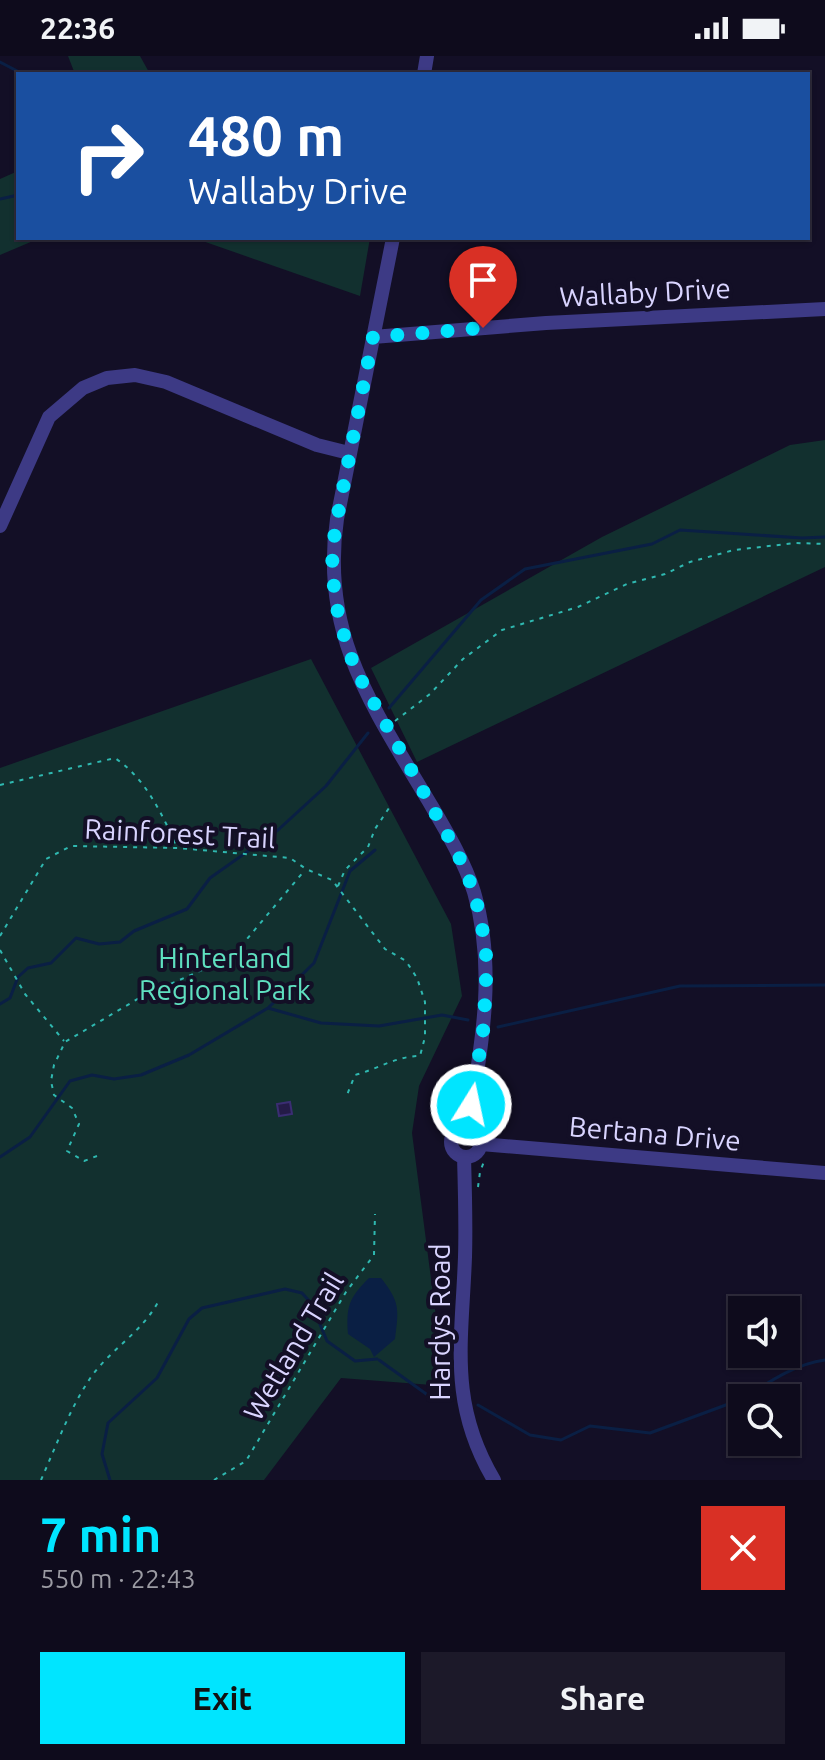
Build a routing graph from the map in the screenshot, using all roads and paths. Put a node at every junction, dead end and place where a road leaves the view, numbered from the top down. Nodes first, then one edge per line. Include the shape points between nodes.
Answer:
1 (393, 240) edge
2 (825, 309) edge
3 (373, 337) junction
4 (349, 453) junction
5 (0, 526) edge
6 (825, 544) edge
7 (388, 713) dead end
8 (0, 785) edge
9 (389, 808) dead end
10 (178, 848) junction
11 (306, 869) junction
12 (337, 887) junction
13 (0, 936) edge
14 (0, 950) edge
15 (65, 1042) junction
16 (347, 1095) dead end
17 (484, 1112) dead end
18 (468, 1127) junction
19 (488, 1144) junction
20 (97, 1156) dead end
21 (464, 1157) junction
22 (825, 1173) edge
23 (478, 1189) dead end
24 (375, 1214) dead end
25 (158, 1302) dead end
26 (41, 1480) edge
27 (214, 1480) edge
28 (494, 1480) edge

1 - 3 street
2 - 3 street, Wallaby Drive
3 - 4 street
4 - 5 street via 317,445 166,382 135,375 107,378 83,388 49,417
4 - 18 street via 332,551 342,631 361,684 457,852 481,920 486,953 483,1032
6 - 7 path via 734,550 502,630 394,723
8 - 10 path via 115,758 146,787
9 - 12 path
10 - 11 path, Rainforest Trail via 290,858
10 - 13 path, Rainforest Trail via 71,846 46,859
11 - 12 path, Rainforest Trail
11 - 15 path via 227,959 141,997
12 - 16 path via 385,949 406,961 425,1002 420,1056 403,1056 355,1075
14 - 15 path via 25,994
15 - 20 path via 51,1081 54,1095 72,1108 79,1124 67,1151 84,1161
17 - 19 path
18 - 19 street
18 - 21 street via 456,1130 451,1141
19 - 21 street
19 - 22 street, Bertana Drive
19 - 23 path
21 - 28 street, Hardys Road via 461,1383 468,1426
24 - 27 path, Wetland Trail via 374,1255 346,1292 246,1461
25 - 26 path via 150,1318 90,1379

